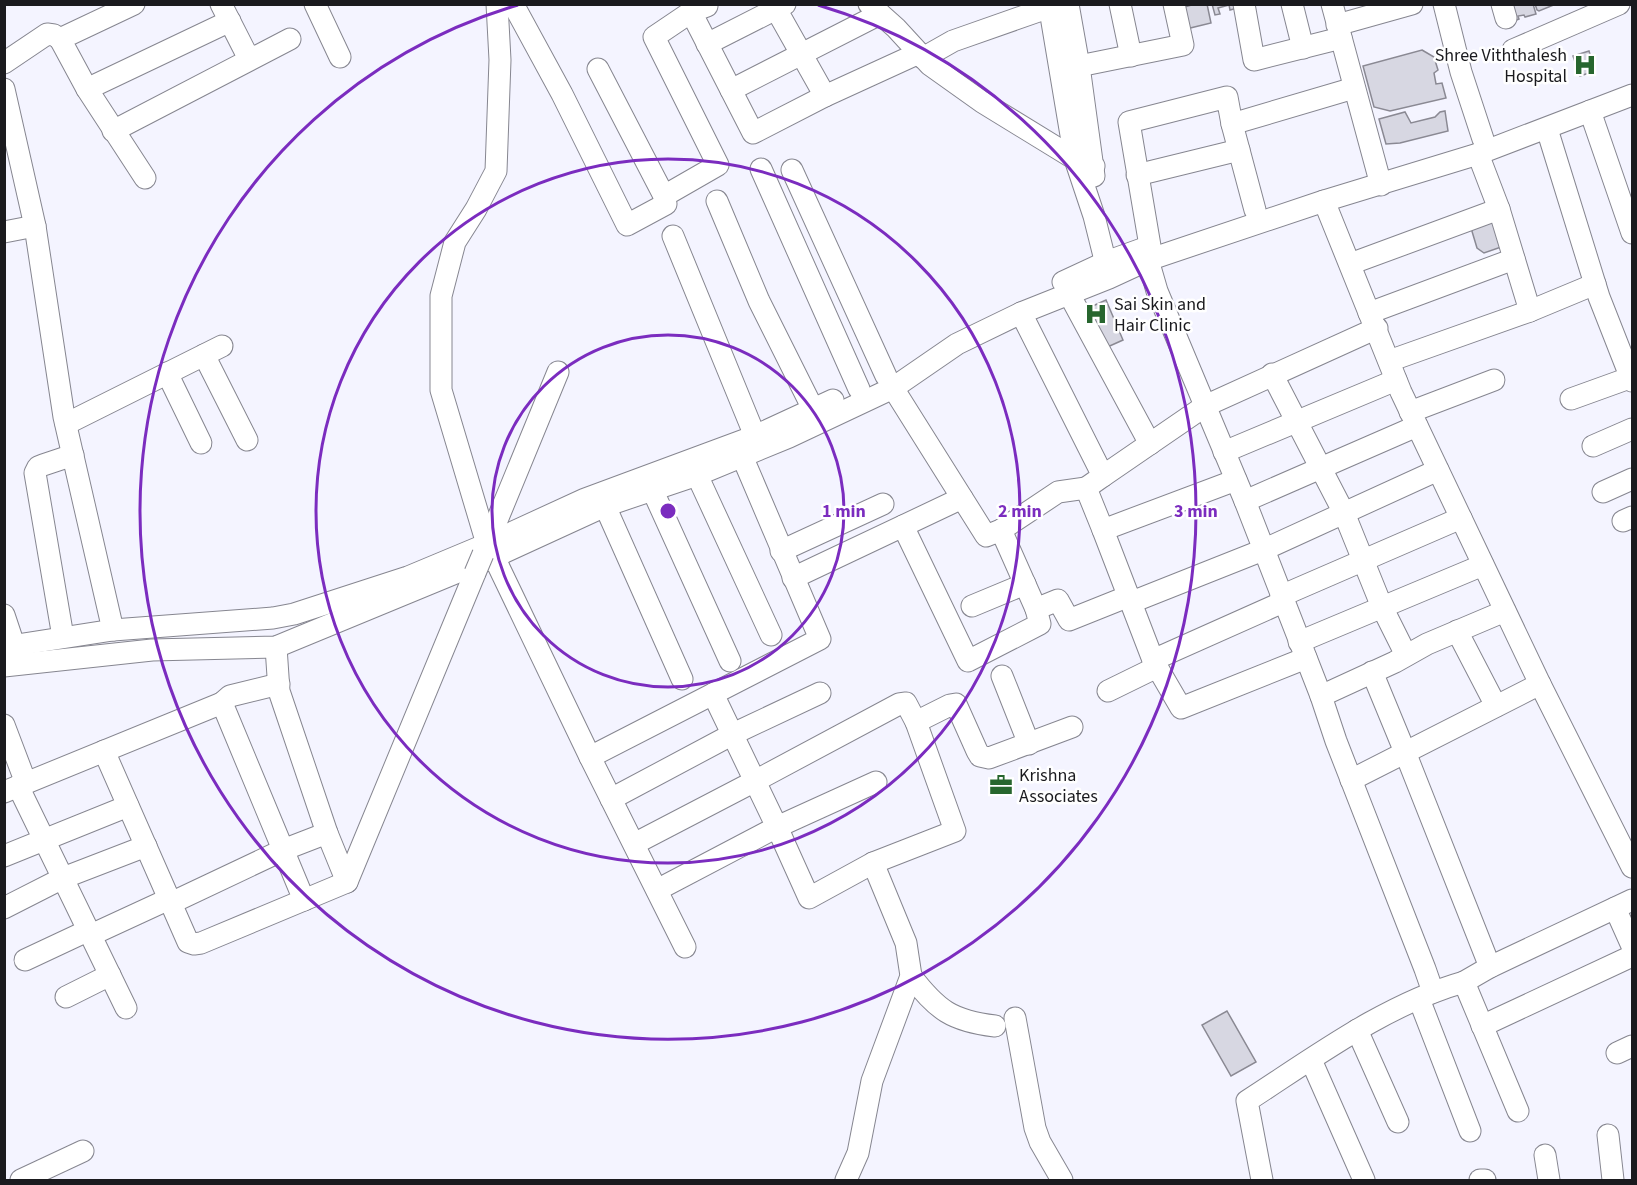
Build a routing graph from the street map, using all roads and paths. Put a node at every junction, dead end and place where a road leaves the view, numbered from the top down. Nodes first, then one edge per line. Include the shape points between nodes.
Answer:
1 (134, 4) edge
2 (315, 4) edge
3 (497, 4) edge
4 (513, 4) edge
5 (1120, 4) edge
6 (1174, 4) edge
7 (1244, 4) edge
8 (1292, 4) edge
9 (1412, 4) edge
10 (1444, 4) edge
11 (1618, 4) edge
12 (1056, 5) edge
13 (778, 6) edge
14 (704, 7) edge
15 (874, 9) edge
16 (225, 13) edge
17 (1337, 22) edge
18 (60, 39) junction
19 (290, 39) dead end
20 (707, 44) junction
21 (1303, 48) junction
22 (1513, 50) dead end
23 (801, 54) junction
24 (921, 55) junction
25 (1131, 56) junction
26 (340, 57) dead end
27 (249, 59) junction
28 (4, 63) edge
29 (1079, 66) junction
30 (598, 69) dead end
31 (1632, 81) edge
32 (1354, 88) junction
33 (4, 89) edge
34 (87, 89) junction
35 (731, 90) junction
36 (1632, 95) edge
37 (825, 96) junction
38 (1590, 111) junction
39 (1232, 124) junction
40 (1547, 129) junction
41 (113, 131) junction
42 (1481, 146) junction
43 (1239, 150) junction
44 (1084, 162) junction
45 (761, 169) dead end
46 (792, 170) dead end
47 (1137, 175) junction
48 (145, 178) dead end
49 (1379, 179) junction
50 (664, 196) junction
51 (717, 201) dead end
52 (1324, 201) junction
53 (1499, 209) junction
54 (1255, 210) junction
55 (35, 226) junction
56 (1631, 226) edge
57 (4, 232) edge
58 (673, 236) dead end
59 (1149, 253) junction
60 (1514, 259) junction
61 (1350, 264) junction
62 (1108, 270) junction
63 (1595, 284) junction
64 (1069, 294) junction
65 (1530, 310) junction
66 (1021, 313) junction
67 (1373, 320) junction
68 (1623, 330) edge
69 (1393, 371) junction
70 (558, 372) dead end
71 (167, 373) junction
72 (1272, 375) junction
73 (1632, 378) edge
74 (1494, 380) dead end
75 (889, 382) junction
76 (859, 389) junction
77 (1571, 399) dead end
78 (1205, 405) junction
79 (813, 409) junction
80 (1414, 419) junction
81 (1297, 421) junction
82 (66, 423) junction
83 (1632, 429) edge
84 (755, 436) junction
85 (247, 440) dead end
86 (201, 443) dead end
87 (1150, 444) junction
88 (1593, 446) dead end
89 (1224, 452) junction
90 (73, 455) junction
91 (742, 456) junction
92 (1322, 468) junction
93 (1438, 470) junction
94 (697, 475) junction
95 (1632, 479) edge
96 (1236, 480) junction
97 (1095, 482) junction
98 (652, 489) junction
99 (1603, 492) dead end
100 (962, 498) junction
101 (1245, 501) junction
102 (883, 504) dead end
103 (605, 507) junction
104 (1344, 513) junction
105 (1461, 518) junction
106 (903, 526) junction
107 (1001, 530) junction
108 (1103, 530) junction
109 (1263, 550) junction
110 (781, 551) junction
111 (488, 552) junction
112 (1364, 560) junction
113 (1483, 565) junction
114 (793, 578) junction
115 (1025, 584) junction
116 (1130, 599) junction
117 (1282, 599) junction
118 (972, 606) dead end
119 (1382, 607) junction
120 (1036, 609) junction
121 (1505, 611) junction
122 (4, 615) edge
123 (113, 630) junction
124 (1457, 631) junction
125 (771, 635) dead end
126 (63, 637) junction
127 (9, 646) edge
128 (276, 647) junction
129 (1302, 650) junction
130 (1406, 655) junction
131 (730, 661) dead end
132 (1155, 663) junction
133 (4, 666) edge
134 (1372, 672) junction
135 (1002, 675) dead end
136 (682, 679) dead end
137 (279, 684) junction
138 (1540, 684) junction
139 (1108, 691) dead end
140 (820, 693) dead end
141 (713, 694) junction
142 (1321, 696) junction
143 (222, 703) junction
144 (1496, 706) junction
145 (916, 722) junction
146 (5, 726) edge
147 (1072, 727) dead end
148 (733, 734) junction
149 (1029, 744) junction
150 (104, 751) junction
151 (1405, 752) junction
152 (590, 756) junction
153 (1351, 780) junction
154 (755, 781) junction
155 (876, 782) dead end
156 (16, 787) edge
157 (611, 799) junction
158 (128, 806) junction
159 (777, 827) junction
160 (327, 833) junction
161 (44, 838) junction
162 (634, 843) junction
163 (146, 846) junction
164 (284, 850) junction
165 (4, 856) edge
166 (873, 863) junction
167 (1632, 867) edge
168 (63, 878) junction
169 (347, 882) junction
170 (657, 891) junction
171 (304, 900) junction
172 (170, 901) junction
173 (1624, 904) edge
174 (4, 908) edge
175 (90, 932) junction
176 (1632, 946) edge
177 (685, 947) dead end
178 (1632, 956) edge
179 (25, 960) dead end
180 (1490, 967) junction
181 (110, 975) junction
182 (911, 976) junction
183 (1464, 982) junction
184 (1426, 996) junction
185 (66, 997) dead end
186 (126, 1008) dead end
187 (1015, 1018) dead end
188 (995, 1026) dead end
189 (1482, 1026) junction
190 (1357, 1030) junction
191 (1311, 1060) junction
192 (1518, 1111) dead end
193 (1398, 1122) dead end
194 (1470, 1131) dead end
195 (1608, 1135) dead end
196 (83, 1151) dead end
197 (1545, 1155) dead end
198 (21, 1180) edge
199 (846, 1180) edge
200 (1062, 1180) edge
201 (1262, 1180) edge
202 (1364, 1180) edge
203 (1480, 1180) edge
204 (1485, 1180) edge
205 (1550, 1180) edge
206 (1613, 1180) edge

1 - 18 street
2 - 26 street
3 - 111 street via 500,60 496,171 455,242 441,296 441,390
4 - 50 street via 627,225 666,204
5 - 25 street
6 - 25 street via 1184,45
7 - 21 street via 1254,60
8 - 21 street
9 - 17 street
10 - 42 street
11 - 22 street
12 - 24 street
12 - 29 street
12 - 44 street
13 - 20 street
13 - 23 street
14 - 20 street
14 - 50 street via 654,37 718,165
15 - 23 street
15 - 24 street
16 - 27 street
16 - 34 street
17 - 21 street
17 - 32 street
18 - 28 street via 47,34
18 - 34 street
19 - 27 street
20 - 35 street
23 - 35 street
23 - 37 street
24 - 37 street
24 - 44 street via 982,102
25 - 29 street
27 - 41 street
29 - 44 street
30 - 50 street
31 - 42 street
32 - 39 street
32 - 49 street
33 - 55 street
34 - 41 street
35 - 37 street via 753,133
36 - 38 street
38 - 40 street
38 - 56 street
39 - 43 street
39 - 47 street via 1227,97 1129,122
40 - 42 street
40 - 63 street
41 - 48 street
42 - 49 street
42 - 53 street
43 - 47 street
43 - 54 street
44 - 62 street
45 - 76 street
46 - 75 street
47 - 59 street
49 - 52 street
49 - 54 street
51 - 79 street via 759,302
52 - 59 street
52 - 61 street
53 - 60 street
53 - 61 street
54 - 59 street
55 - 57 street
55 - 82 street
58 - 84 street
59 - 62 street
59 - 78 street via 1157,291
60 - 65 street
60 - 67 street
61 - 67 street
62 - 64 street
62 - 75 street via 959,331
63 - 65 street
63 - 68 street
64 - 66 street
64 - 87 street
65 - 69 street
66 - 75 street
66 - 97 street
67 - 69 street
67 - 72 street
68 - 73 street
69 - 80 street
69 - 81 street
70 - 111 street
71 - 82 street
71 - 85 street via 213,351
71 - 86 street
72 - 78 street
72 - 81 street
73 - 77 street
74 - 80 street
75 - 76 street
75 - 91 street via 789,437
75 - 100 street
76 - 79 street
78 - 87 street
78 - 89 street
79 - 84 street
80 - 92 street
80 - 93 street
81 - 89 street
81 - 92 street
82 - 90 street
83 - 88 street
84 - 111 street via 585,499
87 - 97 street
89 - 96 street
90 - 123 street
90 - 126 street via 38,467 35,473
91 - 94 street
91 - 110 street
92 - 101 street
92 - 104 street
93 - 104 street
93 - 105 street
94 - 98 street
94 - 125 street
95 - 99 street
96 - 101 street
96 - 108 street
97 - 107 street via 1058,492
97 - 108 street
98 - 103 street
98 - 131 street
100 - 106 street
100 - 107 street via 986,536
101 - 109 street
102 - 110 street
103 - 111 street
103 - 136 street
104 - 109 street
104 - 112 street
105 - 112 street
105 - 113 street
106 - 114 street
106 - 120 street via 968,661 1040,624
107 - 115 street
108 - 116 street
109 - 116 street
109 - 117 street
110 - 114 street
111 - 123 street via 284,617
111 - 128 street
111 - 152 street
111 - 169 street, bridge via 475,573
112 - 117 street
112 - 119 street
113 - 119 street
113 - 121 street
114 - 141 street via 820,639
115 - 118 street
115 - 120 street
116 - 120 street via 1069,620 1058,600
116 - 132 street
117 - 129 street
117 - 132 street
119 - 129 street
119 - 130 street
121 - 124 street
121 - 138 street
122 - 127 street
123 - 126 street
124 - 130 street
124 - 144 street
126 - 127 street
128 - 133 street via 152,650
128 - 137 street
129 - 132 street via 1181,708
129 - 142 street
130 - 134 street
132 - 139 street
134 - 142 street
134 - 151 street
135 - 149 street
137 - 143 street via 230,696
137 - 160 street
138 - 144 street
138 - 167 street
140 - 148 street
141 - 148 street
141 - 152 street
142 - 153 street
143 - 150 street
143 - 164 street
144 - 151 street
145 - 149 street via 956,704 980,756 993,758
145 - 154 street via 903,702
145 - 166 street via 955,831
146 - 156 street
147 - 149 street
148 - 154 street
148 - 157 street
150 - 156 street
150 - 158 street
151 - 153 street
151 - 180 street
152 - 157 street
153 - 184 street via 1425,969
154 - 159 street
154 - 162 street
155 - 159 street
156 - 161 street
157 - 162 street
158 - 161 street
158 - 163 street
159 - 166 street via 809,898
159 - 170 street
160 - 164 street
160 - 169 street
161 - 165 street
161 - 168 street
162 - 170 street
163 - 168 street
163 - 172 street
164 - 171 street
164 - 172 street
166 - 182 street via 906,943
168 - 174 street
168 - 175 street
169 - 171 street
170 - 177 street
171 - 172 street via 194,944 188,942
172 - 175 street
173 - 176 street
173 - 180 street
175 - 179 street
175 - 181 street
178 - 189 street
180 - 183 street
181 - 185 street
181 - 186 street
182 - 188 street via 927,997 947,1013 970,1023
182 - 199 street via 872,1081 858,1153
183 - 184 street
183 - 189 street
184 - 190 street
184 - 194 street
187 - 200 street via 1035,1128
189 - 192 street
190 - 191 street
190 - 193 street
191 - 201 street via 1247,1101
191 - 202 street
195 - 206 street
196 - 198 street
197 - 205 street
203 - 204 street

